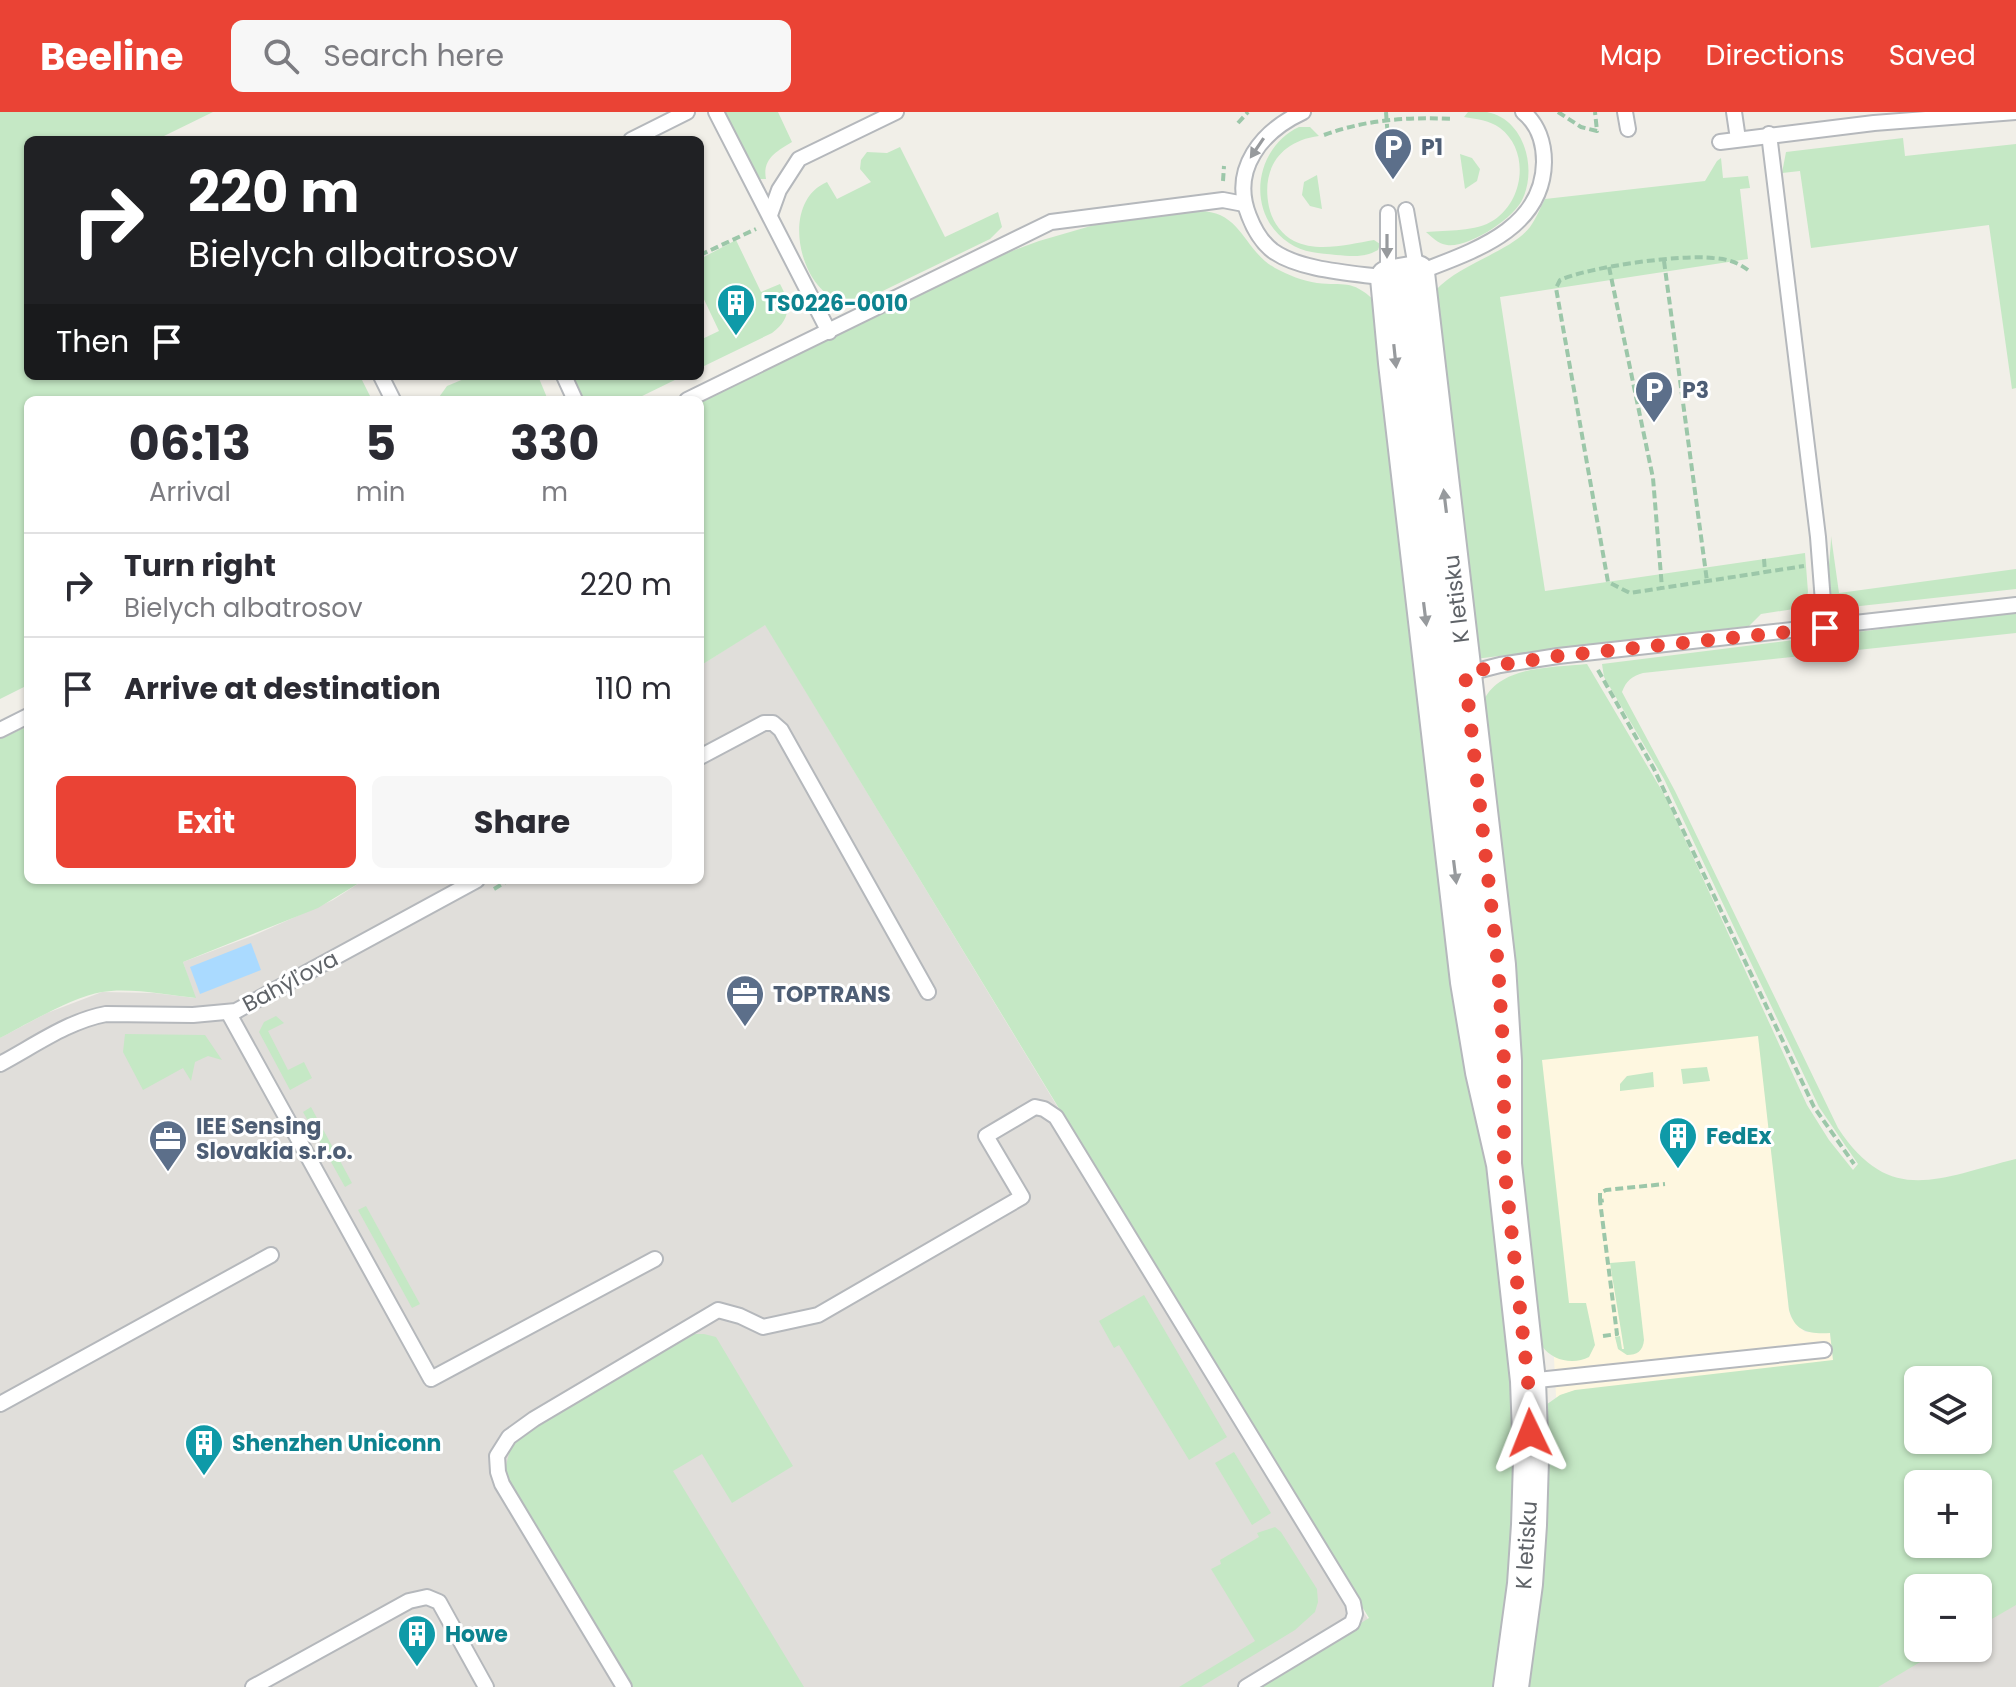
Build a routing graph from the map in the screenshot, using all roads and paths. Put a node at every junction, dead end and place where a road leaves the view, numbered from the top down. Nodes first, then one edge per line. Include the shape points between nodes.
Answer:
1 (687, 112) edge
2 (716, 112) edge
3 (896, 112) edge
4 (1248, 112) edge
5 (1303, 112) edge
6 (1386, 112) edge
7 (1523, 112) edge
8 (1558, 112) edge
9 (1595, 112) edge
10 (1625, 112) edge
11 (1734, 112) edge
12 (2016, 112) edge
13 (1454, 119) dead end
14 (1387, 120) junction
15 (1238, 123) dead end
16 (1628, 129) dead end
17 (1769, 134) junction
18 (1324, 135) dead end
19 (639, 136) edge
20 (1738, 139) junction
21 (1720, 142) dead end
22 (1389, 152) dead end
23 (1244, 204) junction
24 (1406, 210) dead end
25 (1388, 213) dead end
26 (772, 218) junction
27 (704, 253) edge
28 (1664, 261) junction
29 (1609, 267) junction
30 (1748, 270) dead end
31 (1402, 276) junction
32 (829, 332) junction
33 (695, 396) edge
34 (1764, 559) dead end
35 (1820, 564) junction
36 (1765, 572) junction
37 (1707, 581) junction
38 (1662, 588) junction
39 (2016, 605) edge
40 (1825, 628) junction
41 (1592, 653) junction
42 (1449, 677) junction
43 (24, 718) edge
44 (0, 730) edge
45 (704, 755) edge
46 (470, 884) edge
47 (928, 992) dead end
48 (228, 1012) junction
49 (0, 1064) edge
50 (1854, 1164) dead end
51 (1665, 1184) dead end
52 (271, 1255) dead end
53 (655, 1259) dead end
54 (1603, 1336) dead end
55 (1824, 1350) dead end
56 (1528, 1381) junction
57 (0, 1404) edge
58 (253, 1687) edge
59 (486, 1687) edge
60 (624, 1687) edge
61 (1246, 1687) edge
62 (1511, 1687) edge

1 - 19 lane
2 - 26 lane
3 - 26 lane via 799,159 779,190
4 - 15 path
5 -> 23 lane via 1257,146 1245,173
6 - 14 path
7 - 31 lane via 1542,140 1544,159 1540,188 1522,220 1454,259
8 - 9 path via 1597,131
10 - 16 lane
11 - 20 lane
12 - 17 lane
13 - 14 path
14 - 18 path via 1357,123
14 - 22 path
17 - 20 lane
17 - 35 lane
20 - 21 lane
23 - 31 lane via 1257,233 1274,251 1313,267
23 - 32 lane via 1223,200 1051,222
24 - 31 lane
25 -> 31 lane
26 - 27 path
26 - 32 lane
28 - 29 path
28 - 30 path via 1709,257 1736,261
28 - 37 path
29 - 38 path via 1653,478
29 - 38 path via 1575,273 1556,288 1608,582 1630,593
31 - 42 street, K letisku
32 - 33 lane
34 - 36 path
35 - 36 path
35 - 40 lane
36 - 37 path
37 - 38 path
39 - 40 lane
40 - 41 lane
41 - 42 lane
41 - 50 path via 1661,782 1814,1107
42 - 56 street, K letisku via 1468,982 1504,1164
43 - 44 lane
45 - 47 lane via 756,727 773,723 781,730
46 - 48 lane, Bahýľova
48 - 49 lane, Bahýľova via 92,1017
48 - 53 lane via 431,1379
51 - 54 path via 1600,1193 1617,1334
52 - 57 lane
55 - 56 lane
56 - 62 street, K letisku via 1529,1525
58 - 59 lane via 409,1601 427,1597 439,1602
60 - 61 lane via 502,1484 497,1456 502,1446 534,1419 718,1310 763,1327 818,1315 1022,1197 986,1136 1035,1107 1056,1117 1353,1603 1352,1623

